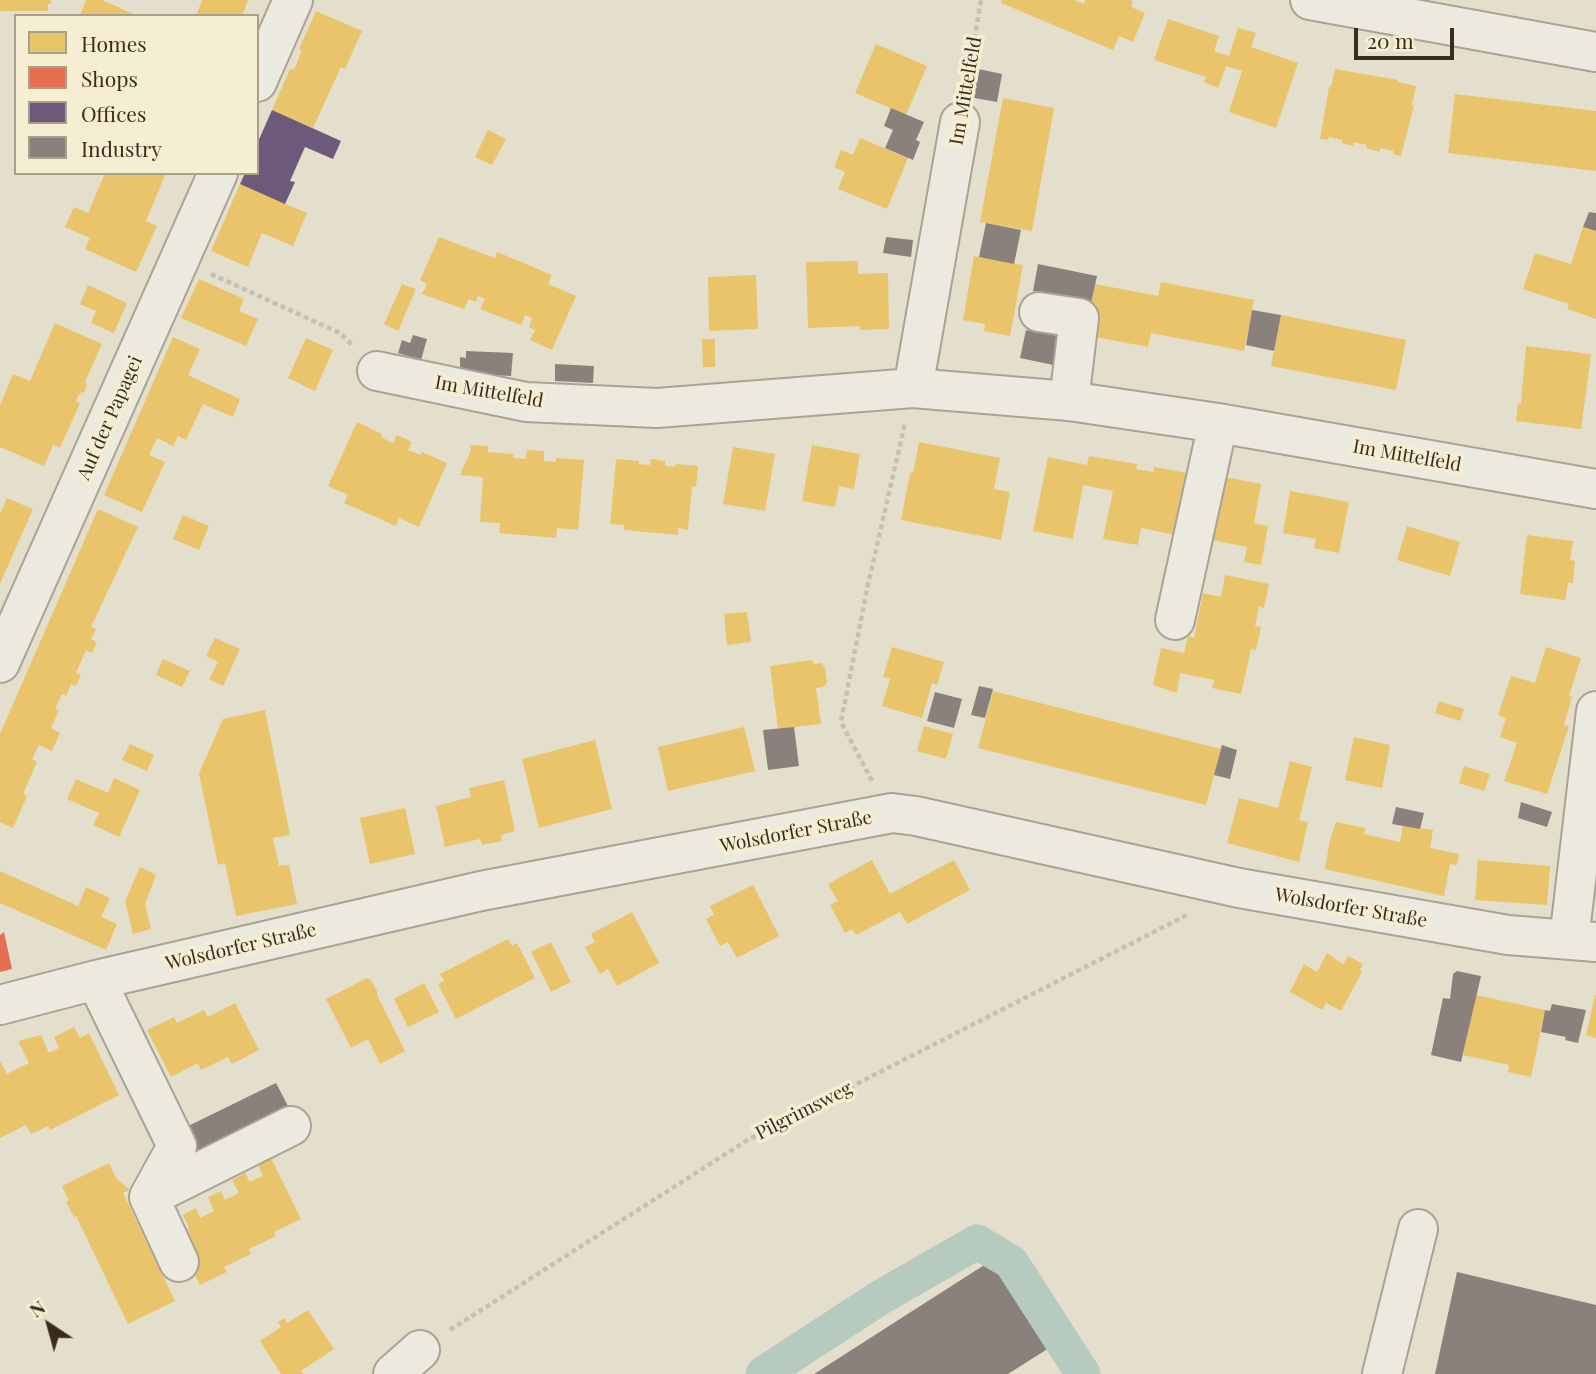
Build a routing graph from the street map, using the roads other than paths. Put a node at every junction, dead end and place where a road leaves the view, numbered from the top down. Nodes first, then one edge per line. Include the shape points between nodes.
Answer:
1 (293, 0) edge
2 (1310, 0) edge
3 (1596, 52) edge
4 (259, 77) edge
5 (960, 122) road end
6 (217, 175) edge
7 (1039, 312) dead end
8 (377, 371) road end
9 (913, 388) junction
10 (1069, 401) junction
11 (1218, 423) junction
12 (1596, 489) edge
13 (1175, 620) dead end
14 (0, 663) edge
15 (1596, 711) edge
16 (1582, 941) edge
17 (96, 980) junction
18 (0, 1005) edge
19 (291, 1126) dead end
20 (149, 1197) junction
21 (1418, 1229) dead end
22 (179, 1262) dead end
23 (1382, 1374) edge

1 - 4 street
2 - 3 street
5 - 9 street, Im Mittelfeld
6 - 14 street, Auf der Papagei
7 - 10 street via 1079,318
8 - 9 street, Im Mittelfeld via 526,402 657,408
9 - 10 street, Im Mittelfeld
10 - 11 street, Im Mittelfeld
11 - 12 street, Im Mittelfeld
11 - 13 street
15 - 16 street
16 - 17 street, Wolsdorfer Straße via 1508,934 1239,888 892,813 481,891
17 - 18 street, Wolsdorfer Straße
17 - 20 street via 177,1146
19 - 20 street
20 - 22 street
21 - 23 street

